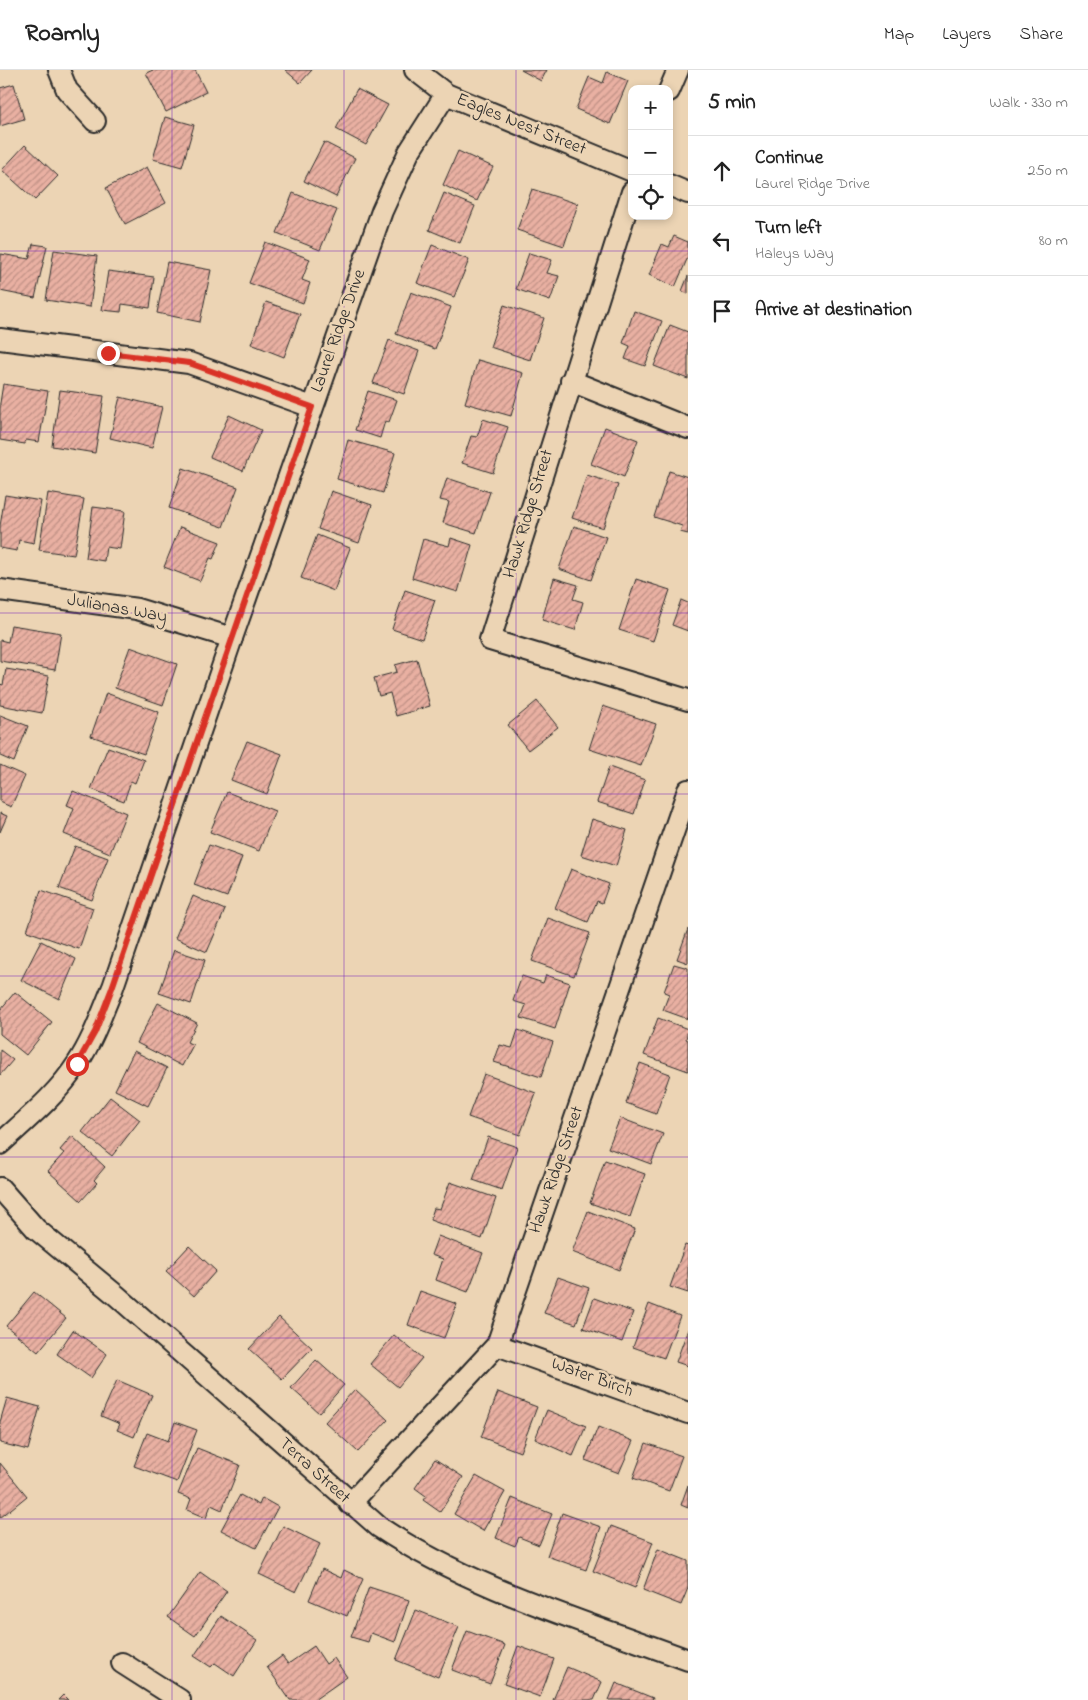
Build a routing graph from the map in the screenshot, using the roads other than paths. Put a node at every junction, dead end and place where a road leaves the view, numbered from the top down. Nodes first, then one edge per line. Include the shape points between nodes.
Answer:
1 (58, 70) edge
2 (414, 70) edge
3 (678, 70) edge
4 (672, 85) edge
5 (446, 94) junction
6 (95, 121) dead end
7 (628, 169) edge
8 (673, 187) edge
9 (688, 193) edge
10 (628, 204) edge
11 (0, 339) edge
12 (571, 381) junction
13 (312, 407) junction
14 (688, 428) edge
15 (0, 590) edge
16 (232, 638) junction
17 (688, 700) edge
18 (688, 790) edge
19 (0, 1144) edge
20 (0, 1188) edge
21 (497, 1344) junction
22 (688, 1412) edge
23 (350, 1504) junction
24 (688, 1660) edge
25 (122, 1663) dead end
26 (180, 1700) edge

1 - 6 street via 67,90
2 - 5 street, Eagles Nest Street
3 - 4 street
5 - 7 street, Eagles Nest Street
5 - 13 street, Laurel Ridge Drive via 409,152 382,210
8 - 9 street
10 - 12 street, Hawk Ridge Street
11 - 13 street via 189,363
12 - 14 street
12 - 17 street, Hawk Ridge Street via 490,640
13 - 16 street, Laurel Ridge Drive
15 - 16 street, Julianas Way via 138,609
16 - 19 street, Laurel Ridge Drive via 138,916 95,1032 77,1064 56,1091
18 - 21 street, Hawk Ridge Street
20 - 23 street, Terra Street via 36,1229 117,1296
21 - 22 street, Water Birch
21 - 23 street, Hawk Ridge Street
23 - 24 street, Terra Street via 404,1544 480,1580
25 - 26 street

